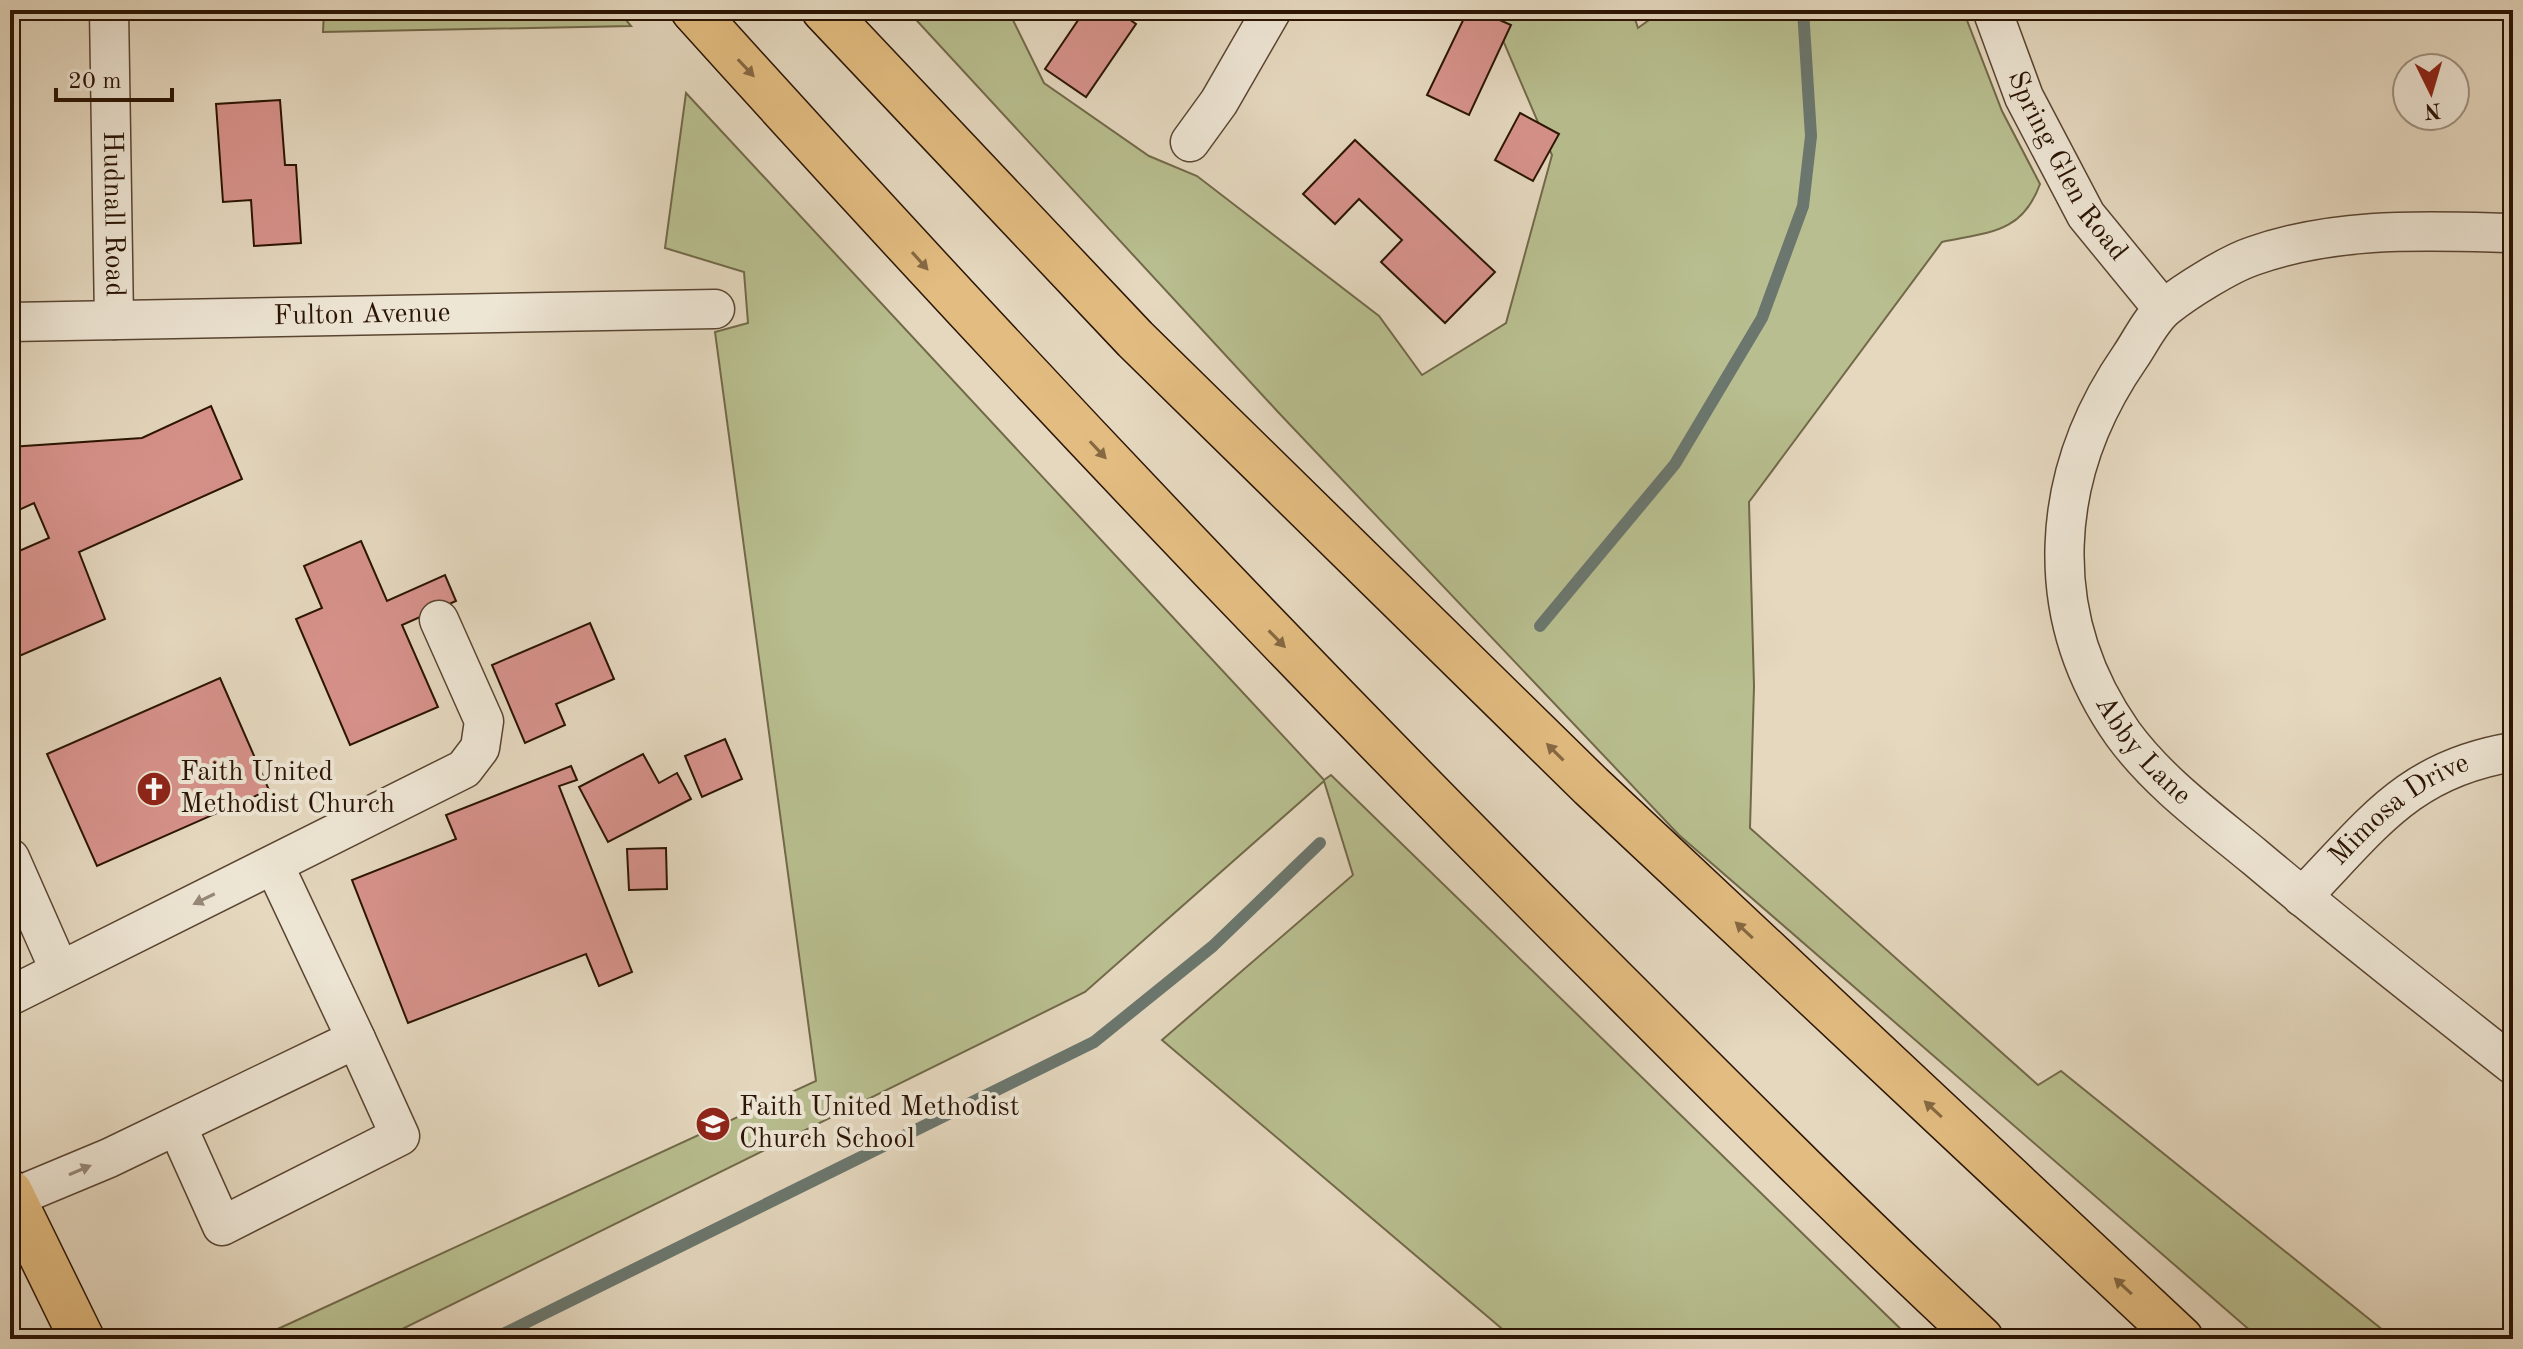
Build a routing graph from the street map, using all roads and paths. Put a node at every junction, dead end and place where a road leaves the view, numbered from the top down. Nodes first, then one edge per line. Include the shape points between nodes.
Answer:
1 (109, 10) edge
2 (693, 10) edge
3 (824, 10) edge
4 (1272, 10) edge
5 (1992, 10) edge
6 (1190, 142) dead end
7 (2513, 233) edge
8 (715, 309) dead end
9 (2163, 309) junction
10 (114, 320) junction
11 (10, 322) edge
12 (439, 620) dead end
13 (2513, 752) edge
14 (10, 858) edge
15 (274, 865) junction
16 (2302, 897) junction
17 (59, 969) junction
18 (10, 996) edge
19 (356, 1039) junction
20 (2513, 1065) edge
21 (162, 1133) junction
22 (11, 1195) edge
23 (82, 1339) edge
24 (1981, 1339) edge
25 (2181, 1339) edge

1 - 10 street, Hudnall Road
2 -> 24 main road via 977,324 1268,630 1757,1124
25 -> 3 main road via 1591,786 1135,339
4 - 6 street
5 - 9 street, Spring Glen Road via 2024,97 2086,215
7 - 9 street via 2393,230 2299,243 2249,257
8 - 10 street, Fulton Avenue
9 - 16 street, Abby Lane via 2102,397 2082,447 2067,505 2064,568 2072,629 2093,685 2146,764
10 - 11 street, Fulton Avenue
12 - 15 street via 484,721 480,748 464,769
13 - 16 street, Mimosa Drive via 2441,771 2402,795
14 - 17 street
15 -> 17 street
15 - 19 street
16 - 20 street, Abby Lane
17 - 18 street
19 - 21 street
19 - 21 street via 400,1136 222,1226
22 -> 21 street
22 - 23 main road

